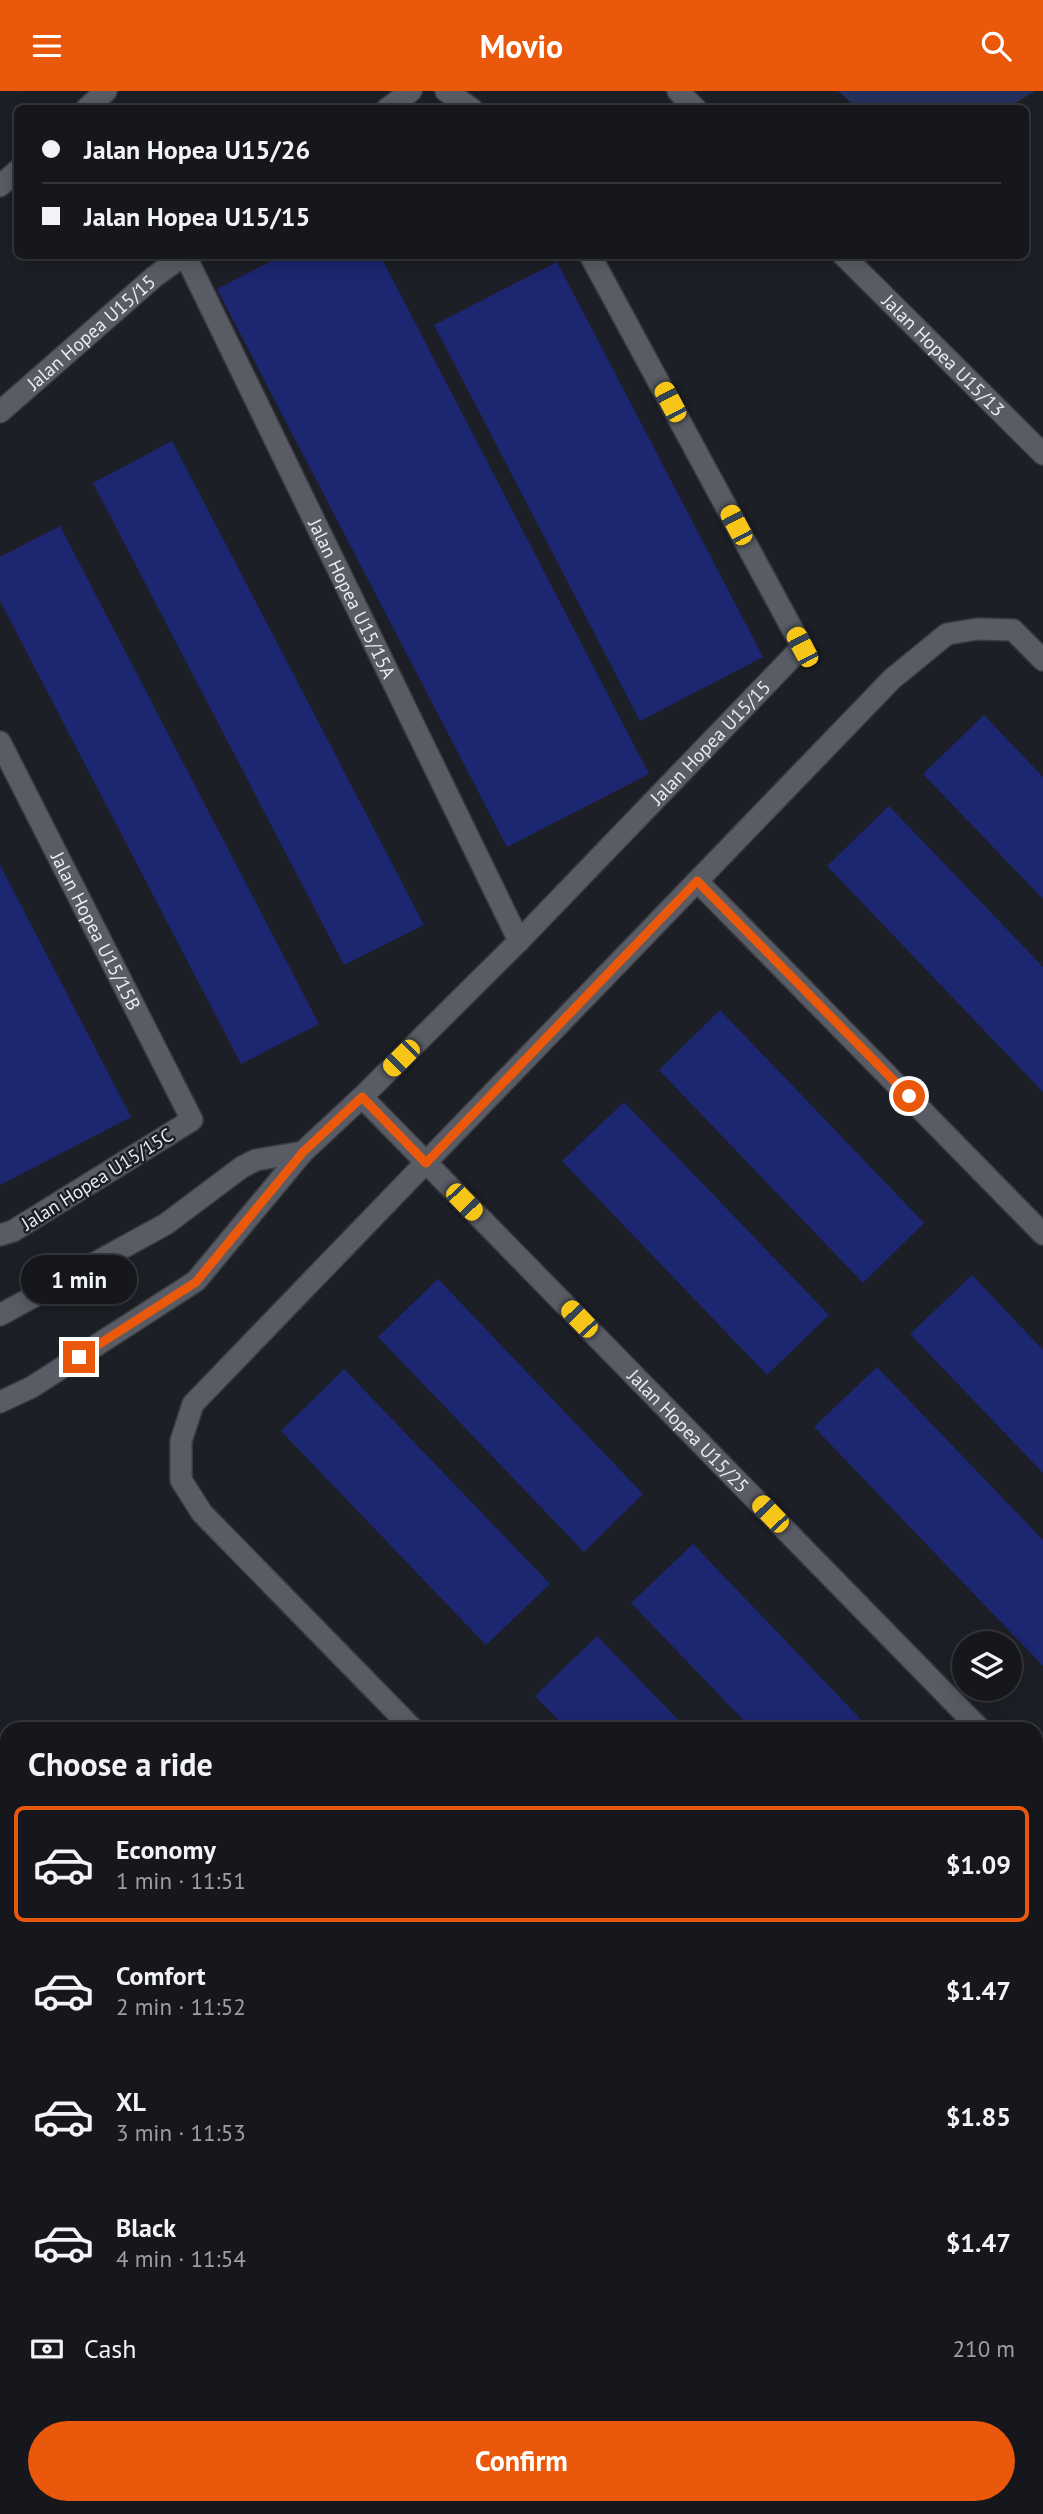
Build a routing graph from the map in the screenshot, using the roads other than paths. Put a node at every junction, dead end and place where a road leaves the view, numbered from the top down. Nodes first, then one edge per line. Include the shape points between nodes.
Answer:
1 (106, 91) edge
2 (411, 91) edge
3 (446, 91) edge
4 (678, 91) edge
5 (90, 105) edge
6 (392, 105) edge
7 (466, 105) edge
8 (692, 105) edge
9 (14, 174) edge
10 (0, 186) edge
11 (179, 259) edge
12 (186, 259) edge
13 (592, 259) edge
14 (848, 259) edge
15 (0, 412) edge
16 (1043, 454) edge
17 (1043, 660) edge
18 (0, 742) edge
19 (697, 881) junction
20 (519, 941) junction
21 (362, 1097) junction
22 (192, 1120) joint
23 (303, 1152) junction
24 (426, 1163) junction
25 (1043, 1234) edge
26 (0, 1235) edge
27 (0, 1314) edge
28 (0, 1402) edge
29 (406, 1722) edge
30 (973, 1722) edge

1 - 5 street
2 - 6 street
3 - 7 street
4 - 8 street
9 - 10 street
11 - 15 street, Jalan Hopea U15/15
12 - 20 street, Jalan Hopea U15/15A
13 - 20 street, Jalan Hopea U15/15 via 802,647
14 - 16 street, Jalan Hopea U15/13
17 - 19 street via 1013,630 947,634 892,679
18 - 22 street, Jalan Hopea U15/15B
19 - 24 street
19 - 25 street
20 - 21 street, Jalan Hopea U15/15
21 - 23 street, Jalan Hopea U15/15
21 - 24 street, Jalan Hopea U15/25
22 - 26 street, Jalan Hopea U15/15C
23 - 27 street via 242,1167 166,1224
23 - 28 street, Jalan Hopea U15/15 via 196,1282 32,1387
24 - 29 street via 193,1404 181,1441 181,1480 202,1513
24 - 30 street, Jalan Hopea U15/25

